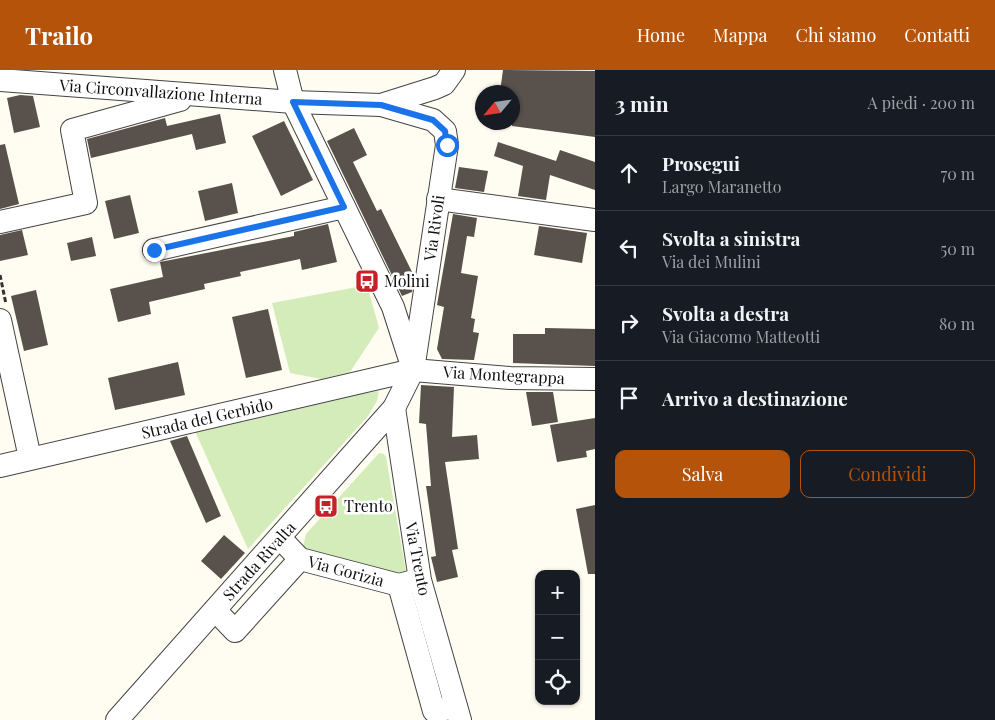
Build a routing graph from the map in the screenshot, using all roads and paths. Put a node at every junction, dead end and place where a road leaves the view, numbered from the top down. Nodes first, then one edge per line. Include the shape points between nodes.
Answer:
1 (285, 70) edge
2 (454, 70) edge
3 (0, 80) edge
4 (195, 96) junction
5 (293, 102) junction
6 (381, 105) junction
7 (438, 199) junction
8 (344, 207) junction
9 (595, 220) edge
10 (0, 222) edge
11 (154, 250) dead end
12 (0, 320) edge
13 (414, 370) junction
14 (595, 379) edge
15 (394, 408) junction
16 (30, 458) junction
17 (0, 466) edge
18 (280, 538) junction
19 (300, 559) junction
20 (410, 582) junction
21 (215, 610) junction
22 (458, 713) edge
23 (117, 720) edge

1 - 5 street
2 - 6 street via 444,84
3 - 4 street, Via Circonvallazione Interna
4 - 5 street, Via Circonvallazione Interna
4 - 10 street via 72,130 86,203
5 - 6 street, Via Circonvallazione Interna
5 - 8 street
6 - 7 street, Via Rivoli via 433,120 445,131 447,145
7 - 9 street
7 - 13 street, Via Rivoli
8 - 11 street
8 - 13 street via 392,307
12 - 16 street
13 - 14 street, Via Montegrappa via 510,378
13 - 15 street, Strada Rivalta
13 - 16 street, Strada del Gerbido
15 - 18 street, Strada Rivalta
15 - 20 street, Via Trento
16 - 17 street, Strada del Gerbido
18 - 19 street, Via Gorizia
18 - 21 street, Strada Rivalta
19 - 20 street, Via Gorizia
19 - 21 street, Strada Rivalta via 235,631
20 - 22 street, Via Trento
21 - 23 street, Strada Rivalta

